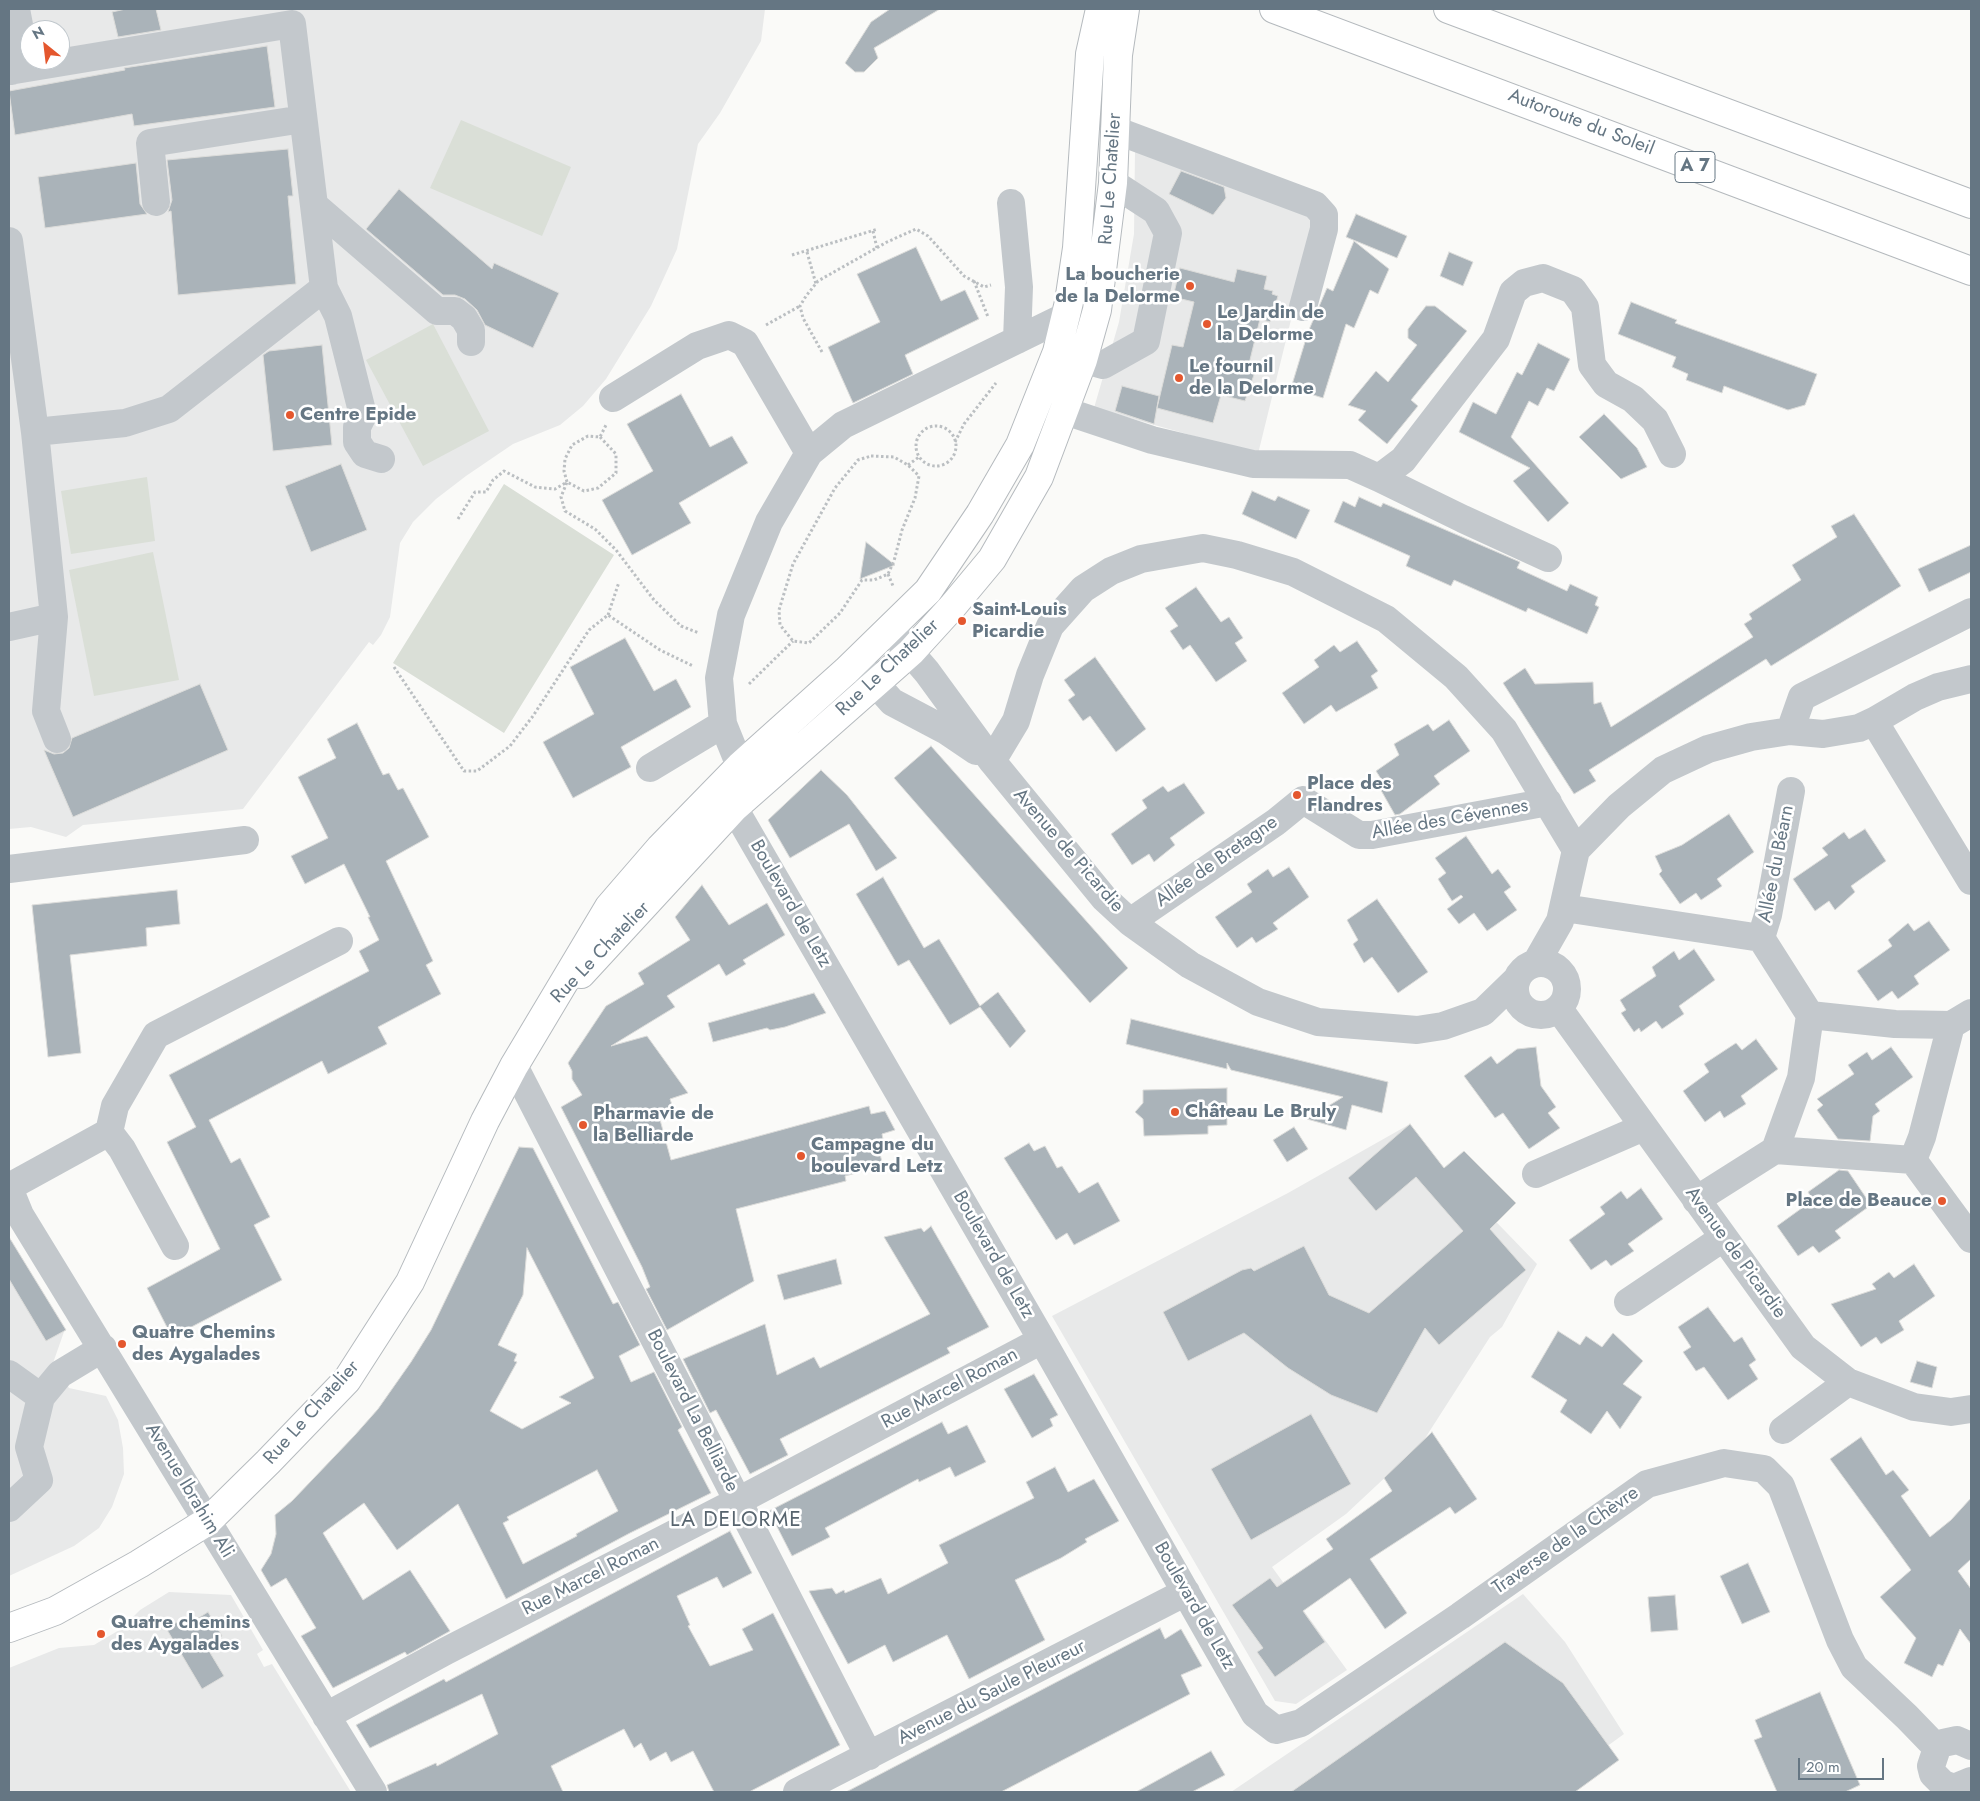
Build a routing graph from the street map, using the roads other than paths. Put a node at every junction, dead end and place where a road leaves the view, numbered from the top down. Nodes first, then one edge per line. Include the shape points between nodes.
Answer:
1 (16, 9) edge
2 (1100, 9) edge
3 (1125, 9) edge
4 (1274, 9) edge
5 (1448, 9) edge
6 (10, 71) edge
7 (303, 119) junction
8 (1115, 130) junction
9 (1113, 182) junction
10 (156, 202) dead end
11 (1011, 203) dead end
12 (1971, 204) edge
13 (314, 205) junction
14 (9, 241) edge
15 (1971, 271) edge
16 (324, 288) junction
17 (1303, 307) dead end
18 (1066, 316) junction
19 (471, 342) dead end
20 (1009, 344) junction
21 (1057, 352) junction
22 (1083, 360) junction
23 (613, 398) road end
24 (1037, 402) junction
25 (1065, 412) junction
26 (35, 432) junction
27 (809, 453) junction
28 (1672, 454) dead end
29 (381, 460) dead end
30 (1379, 478) junction
31 (1548, 558) dead end
32 (1971, 612) edge
33 (54, 617) junction
34 (9, 627) edge
35 (890, 629) junction
36 (910, 652) junction
37 (856, 662) junction
38 (1971, 679) edge
39 (875, 684) junction
40 (722, 717) junction
41 (1874, 721) junction
42 (1790, 731) junction
43 (57, 739) dead end
44 (992, 761) junction
45 (740, 766) junction
46 (650, 768) dead end
47 (1791, 791) dead end
48 (1303, 800) joint
49 (1548, 802) junction
50 (734, 808) junction
51 (245, 840) dead end
52 (1576, 850) junction
53 (9, 869) edge
54 (1971, 881) edge
55 (1562, 914) junction
56 (1130, 922) junction
57 (1761, 938) junction
58 (339, 941) dead end
59 (1536, 962) junction
60 (1562, 971) junction
61 (1516, 980) junction
62 (1559, 1009) junction
63 (545, 1011) junction
64 (1483, 1012) junction
65 (1532, 1014) junction
66 (1810, 1015) junction
67 (1961, 1019) edge
68 (514, 1066) junction
69 (1644, 1128) junction
70 (109, 1132) junction
71 (1775, 1150) junction
72 (1912, 1160) junction
73 (1536, 1174) dead end
74 (9, 1188) edge
75 (1696, 1200) junction
76 (1723, 1238) junction
77 (1971, 1239) edge
78 (175, 1246) dead end
79 (1628, 1302) dead end
80 (1042, 1340) junction
81 (103, 1348) junction
82 (9, 1374) edge
83 (1848, 1382) junction
84 (41, 1397) junction
85 (1971, 1409) edge
86 (1783, 1430) dead end
87 (738, 1501) junction
88 (9, 1508) edge
89 (208, 1522) junction
90 (1186, 1592) junction
91 (9, 1628) edge
92 (1255, 1714) joint
93 (326, 1716) junction
94 (1970, 1744) edge
95 (1936, 1748) junction
96 (869, 1756) junction
97 (1971, 1781) edge
98 (373, 1792) edge
99 (797, 1792) edge

1 - 6 street via 20,30
2 - 18 main road, Rue Le Chatelier via 1090,54 1077,248
3 - 8 main road, Rue Le Chatelier via 1118,55
4 - 15 main road, Autoroute du Soleil / A 7
5 - 12 main road
6 - 7 street via 292,24
7 - 10 street via 150,142
7 - 13 street
8 - 9 main road, Rue Le Chatelier
8 - 17 street via 1315,205 1324,215 1324,228
9 - 22 main road, Rue Le Chatelier via 1097,310
9 - 22 street via 1156,212 1168,233 1166,248 1146,341 1103,365
11 - 20 street via 1018,278
13 - 16 street
13 - 19 street via 437,311 455,311 464,318 471,330
14 - 26 street
16 - 26 street via 169,409 125,423
16 - 29 street via 338,316 362,415 357,427 358,442 365,454
18 - 20 street
18 - 21 main road, Rue Le Chatelier
20 - 27 street via 843,425
21 - 22 street
21 - 24 main road, Rue Le Chatelier
22 - 25 main road, Rue Le Chatelier
23 - 27 street via 697,346 729,335 745,342
24 - 25 street
24 - 35 main road, Rue Le Chatelier via 1020,445 980,514 928,591
25 - 30 street via 1152,440 1253,464 1350,465
25 - 36 main road, Rue Le Chatelier via 1039,477 992,559
26 - 33 street
27 - 40 street via 769,522 731,615 719,678
28 - 30 street via 1655,420 1633,399 1606,384 1592,365 1585,306 1573,290 1543,278 1524,283 1513,292 1496,339 1403,460
30 - 31 street
32 - 42 street via 1802,697
33 - 34 street
33 - 43 street via 46,711
35 - 36 street, Avenue de Picardie
35 - 37 main road, Rue Le Chatelier
36 - 39 main road, Rue Le Chatelier
36 - 44 street, Avenue de Picardie
37 - 39 street, Avenue de Picardie
37 - 45 main road, Rue Le Chatelier
38 - 41 street via 1938,687
39 - 44 street, Avenue de Picardie via 892,702 945,730
39 - 50 main road, Rue Le Chatelier
40 - 45 street
40 - 46 street
41 - 42 street via 1859,728 1823,734
41 - 54 street
42 - 52 street via 1751,737 1708,749 1663,770 1619,806
44 - 49 street via 1016,721 1050,626 1083,589 1111,571 1141,559 1203,548 1293,572 1386,619 1456,677 1504,730
44 - 56 street, Avenue de Picardie via 1104,898
45 - 50 street
45 - 63 main road, Rue Le Chatelier via 660,848 609,907
47 - 57 street, Allée du Béarn
48 - 49 street, Allée des Cévennes via 1359,836
48 - 56 street, Allée de Bretagne
49 - 52 street
50 - 63 main road, Rue Le Chatelier
50 - 80 street, Boulevard de Letz
51 - 53 street
52 - 55 street
55 - 57 street
55 - 59 street
55 - 60 street
56 - 64 street, Avenue de Picardie via 1190,965 1258,1002 1318,1022 1417,1030 1443,1026
57 - 66 street
58 - 70 street via 156,1035 115,1106
59 - 60 street via 1550,964
59 - 61 street via 1524,969
60 - 62 street via 1568,984 1567,997
61 - 64 street, Avenue de Picardie
61 - 65 street via 1515,994 1521,1007
62 - 65 street via 1546,1015
62 - 69 street, Avenue de Picardie
63 - 68 main road, Rue Le Chatelier
64 - 65 street, Avenue de Picardie
66 - 67 street via 1895,1024
66 - 71 street via 1801,1078
67 - 72 street
68 - 87 street, Boulevard La Belliarde
68 - 89 main road, Rue Le Chatelier via 410,1282 347,1380
69 - 73 street
69 - 75 street, Avenue de Picardie
70 - 74 street
70 - 78 street via 122,1149
71 - 72 street
71 - 75 street
72 - 77 street
74 - 81 street, Avenue Ibrahim Ali via 20,1215
75 - 76 street, Avenue de Picardie
76 - 79 street
76 - 83 street, Avenue de Picardie via 1803,1348
80 - 87 street, Rue Marcel Roman
80 - 90 street, Boulevard de Letz
81 - 84 street via 60,1374
81 - 89 street, Avenue Ibrahim Ali
82 - 84 street
83 - 85 street, Avenue de Picardie via 1914,1407 1951,1412
83 - 86 street
84 - 88 street via 29,1447 39,1480
87 - 93 street, Rue Marcel Roman
87 - 96 street, Boulevard La Belliarde
89 - 91 main road, Rue Le Chatelier via 55,1611
89 - 93 street, Avenue Ibrahim Ali
90 - 92 street, Boulevard de Letz
90 - 96 street, Avenue du Saule Pleureur
92 - 95 street, Traverse de la Chèvre via 1276,1730 1301,1723 1647,1484 1724,1463 1764,1469 1781,1486 1840,1640 1854,1667
93 - 98 street, Avenue Ibrahim Ali
94 - 95 street via 1949,1740
95 - 97 street via 1931,1766 1937,1779 1954,1788
96 - 99 street, Avenue du Saule Pleureur

